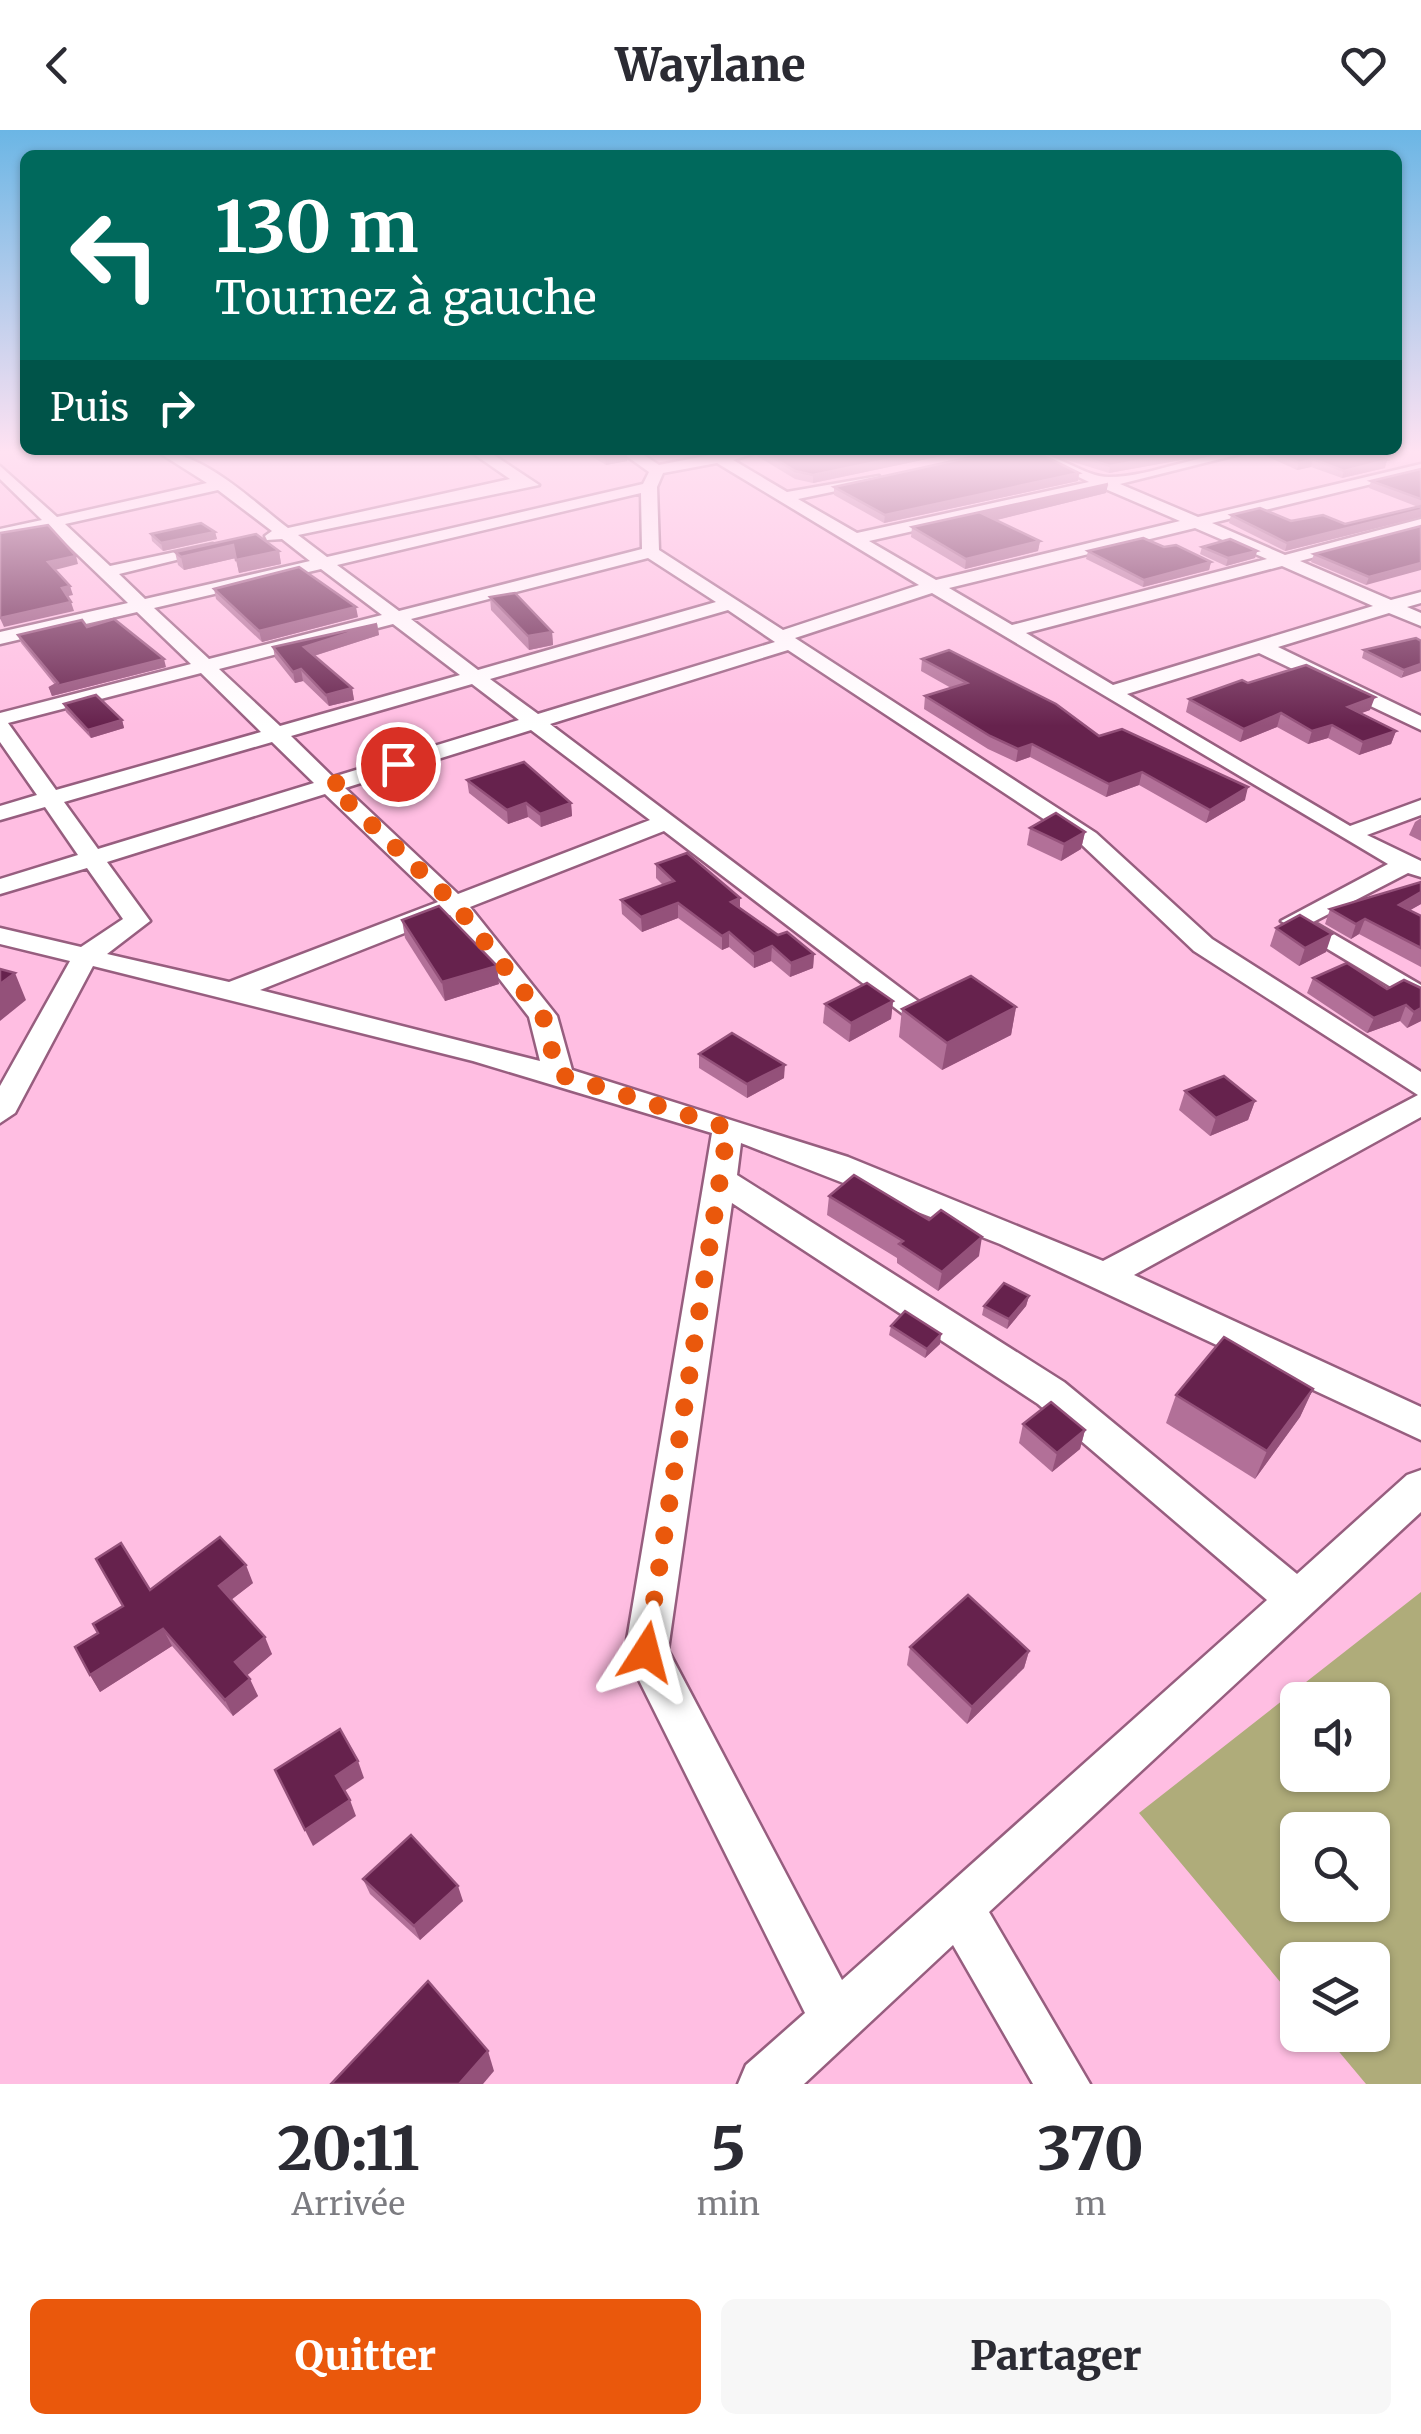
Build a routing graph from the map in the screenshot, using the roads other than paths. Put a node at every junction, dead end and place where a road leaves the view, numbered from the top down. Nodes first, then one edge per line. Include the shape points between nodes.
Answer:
1 (76, 543) edge
2 (238, 543) edge
3 (298, 543) edge
4 (408, 543) edge
5 (651, 543) edge
6 (861, 543) edge
7 (1109, 543) edge
8 (1244, 543) edge
9 (1347, 543) edge
10 (651, 552) junction
11 (1282, 560) junction
12 (324, 563) junction
13 (106, 572) junction
14 (934, 586) junction
15 (1421, 597) edge
16 (730, 604) junction
17 (141, 605) junction
18 (1390, 606) junction
19 (395, 617) junction
20 (1421, 620) edge
21 (1009, 632) junction
22 (0, 638) edge
23 (785, 640) junction
24 (1261, 646) junction
25 (204, 665) junction
26 (475, 677) junction
27 (1110, 692) junction
28 (534, 722) junction
29 (0, 723) edge
30 (1421, 724) edge
31 (276, 734) junction
32 (330, 785) junction
33 (50, 798) junction
34 (1421, 807) edge
35 (0, 813) edge
36 (667, 822) junction
37 (1349, 834) junction
38 (93, 858) junction
39 (1414, 867) edge
40 (0, 888) edge
41 (455, 904) junction
42 (0, 936) edge
43 (85, 957) junction
44 (229, 992) junction
45 (1421, 997) edge
46 (912, 1008) edge
47 (558, 1074) junction
48 (1421, 1086) edge
49 (1421, 1104) edge
50 (0, 1113) edge
51 (728, 1128) junction
52 (720, 1180) junction
53 (1101, 1278) junction
54 (1421, 1424) edge
55 (1421, 1488) edge
56 (1297, 1600) junction
57 (959, 1908) junction
58 (836, 2019) junction
59 (765, 2084) edge
60 (1063, 2084) edge

1 - 13 street
2 - 13 street
3 - 12 street
4 - 12 street
5 - 10 street
6 - 14 street
7 - 14 street
8 - 11 street
9 - 11 street
10 - 16 street
10 - 19 street
11 - 18 street
11 - 21 street
12 - 17 street
12 - 19 street
13 - 17 street
14 - 21 street
14 - 23 street
15 - 18 street
16 - 23 street
16 - 26 street
17 - 22 street
17 - 25 street
18 - 20 street
18 - 24 street
19 - 25 street
19 - 26 street
21 - 27 street
23 - 28 street
23 - 48 street via 1088,838 1203,945
24 - 27 street
24 - 30 street
25 - 29 street
25 - 31 street
26 - 28 street
26 - 31 street
27 - 37 street
28 - 32 street
28 - 36 street
29 - 33 street
31 - 32 street
31 - 33 street
32 - 38 street
32 - 41 street
33 - 35 street
33 - 38 street
34 - 37 street
36 - 41 street
36 - 46 street
37 - 39 street
38 - 40 street
38 - 43 street via 137,921
39 - 45 street via 1294,922
41 - 44 street
41 - 47 street via 543,1016
42 - 43 street
43 - 44 street
43 - 50 street
44 - 47 street
47 - 51 street
49 - 53 street
51 - 52 street
51 - 53 street via 952,1210
52 - 56 street via 1051,1393
52 - 58 street via 646,1652
53 - 54 street
55 - 56 street
56 - 57 street
57 - 58 street
57 - 60 street
58 - 59 street

